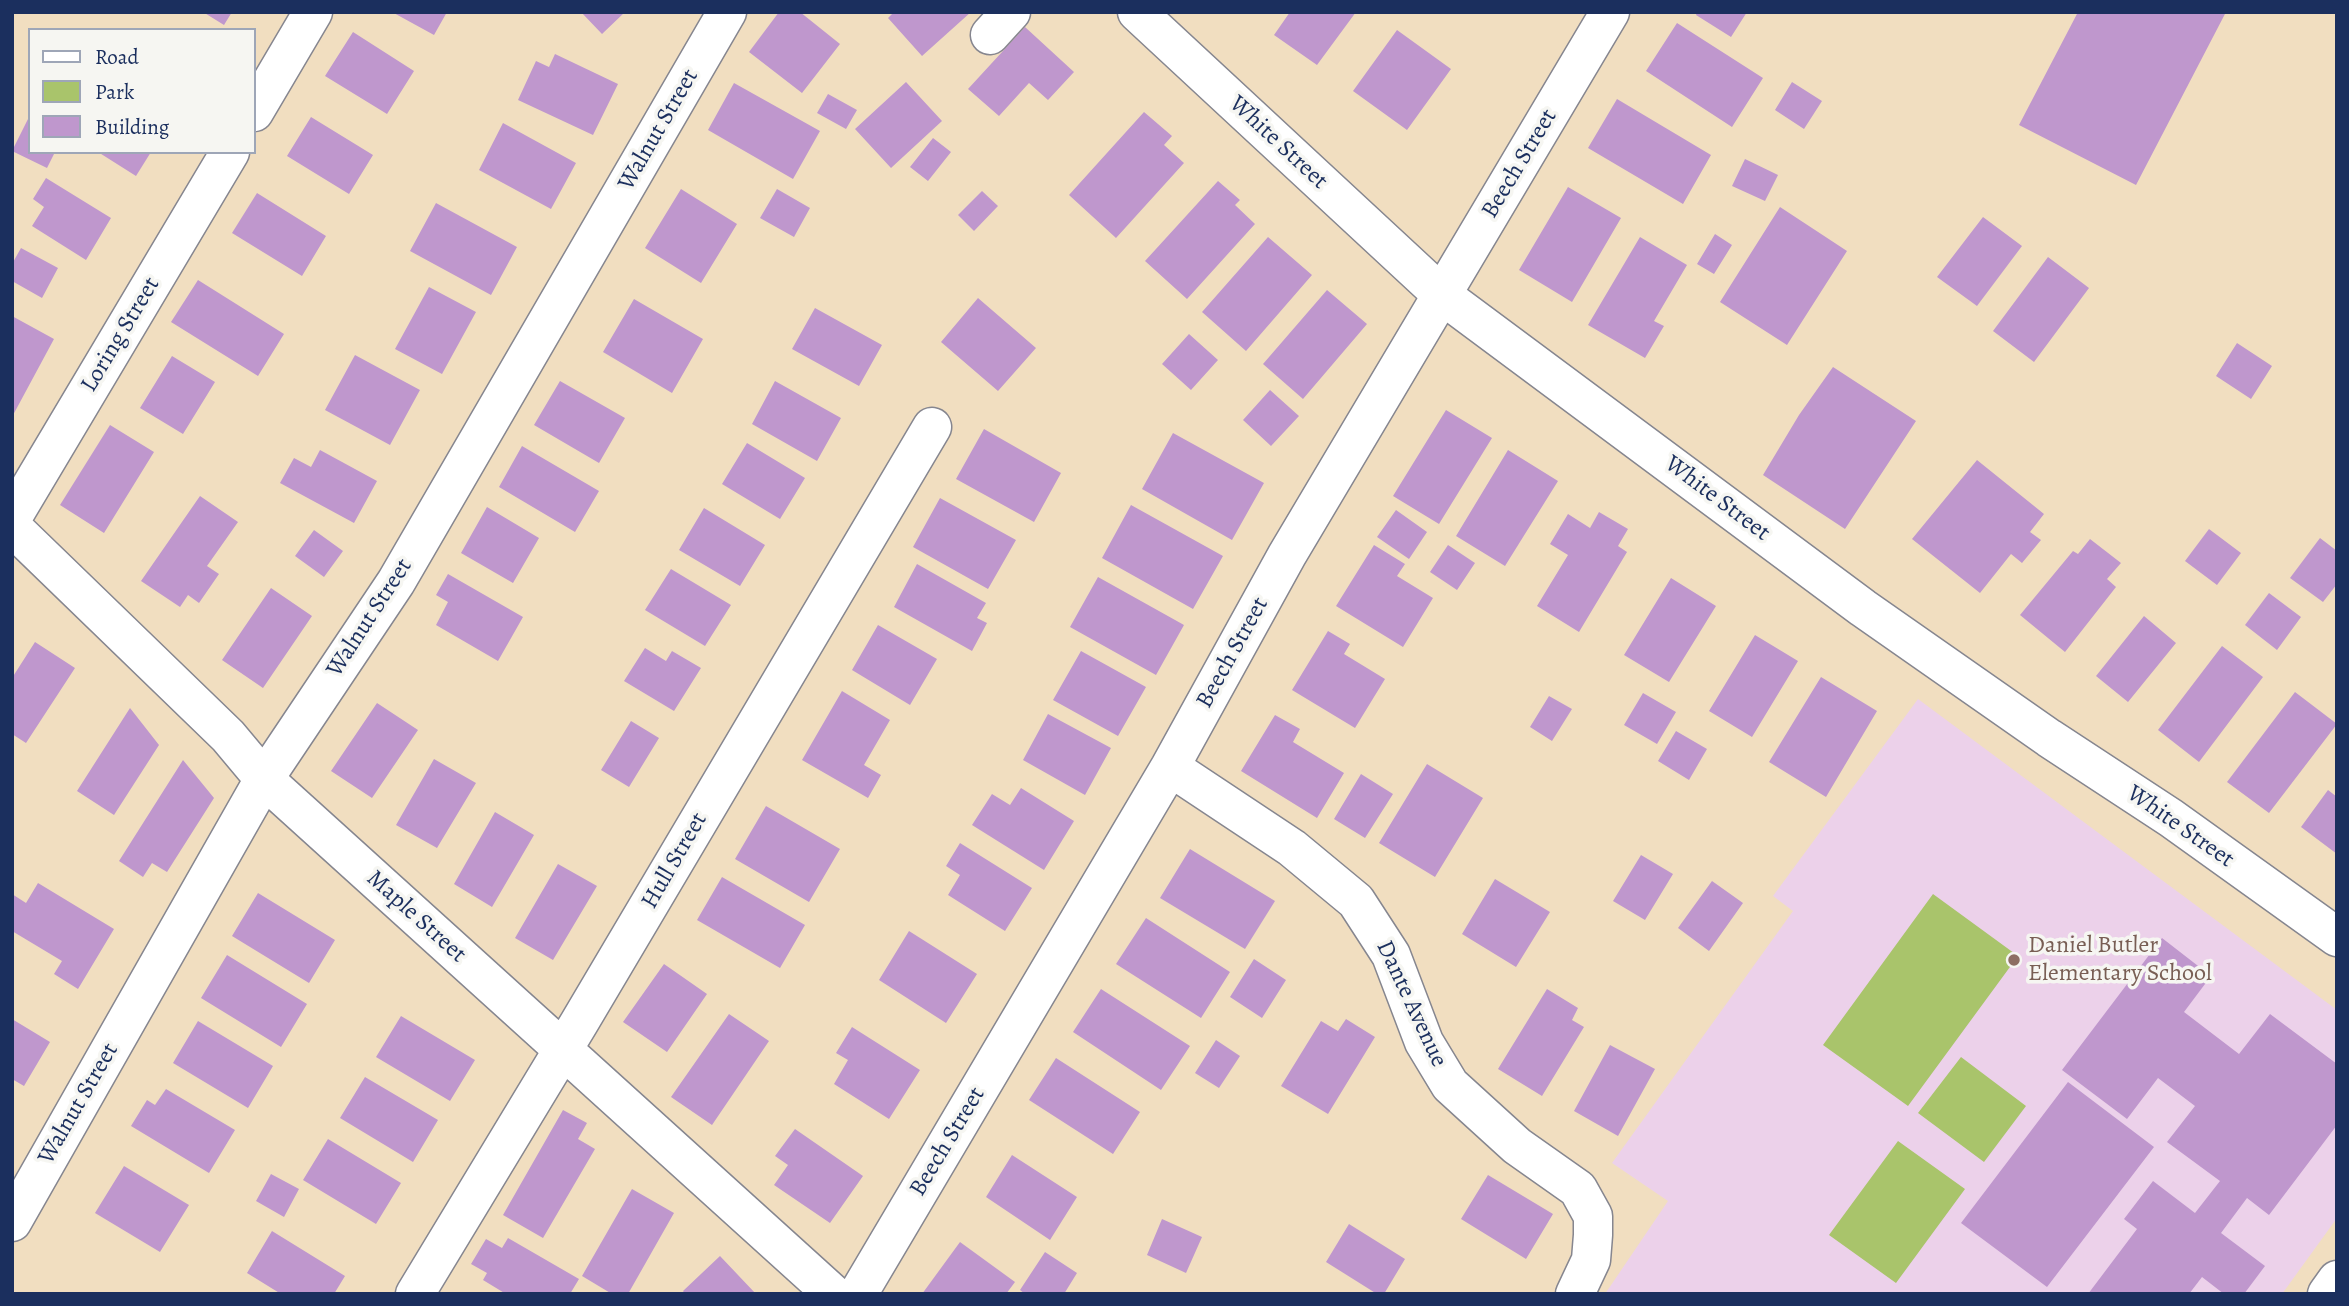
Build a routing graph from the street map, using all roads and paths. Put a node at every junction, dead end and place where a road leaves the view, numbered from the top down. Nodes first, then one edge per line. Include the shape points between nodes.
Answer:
1 (313, 12) edge
2 (727, 12) edge
3 (1137, 12) edge
4 (1609, 12) edge
5 (256, 109) edge
6 (229, 154) edge
7 (1442, 295) junction
8 (932, 426) dead end
9 (12, 518) edge
10 (12, 527) edge
11 (1170, 767) junction
12 (264, 779) junction
13 (2337, 937) edge
14 (563, 1050) junction
15 (12, 1223) edge
16 (2337, 1280) edge
17 (415, 1294) edge
18 (833, 1294) edge
19 (858, 1294) edge
20 (1575, 1294) edge
21 (2327, 1294) edge

1 - 5 street
2 - 12 street, Walnut Street via 396,582
3 - 7 street, White Street
4 - 7 street, Beech Street
6 - 9 street, Loring Street
7 - 11 street, Beech Street via 1287,555
7 - 13 street, White Street via 1863,608
8 - 14 street, Hull Street
10 - 12 street, Maple Street via 228,736
11 - 19 street, Beech Street
11 - 20 street, Dante Avenue via 1292,848 1356,901 1391,955 1424,1042 1450,1085 1517,1146 1578,1189 1593,1216 1593,1235 1591,1260
12 - 14 street, Maple Street
12 - 15 street, Walnut Street
14 - 17 street, Hull Street
14 - 18 street, Maple Street
16 - 21 street

